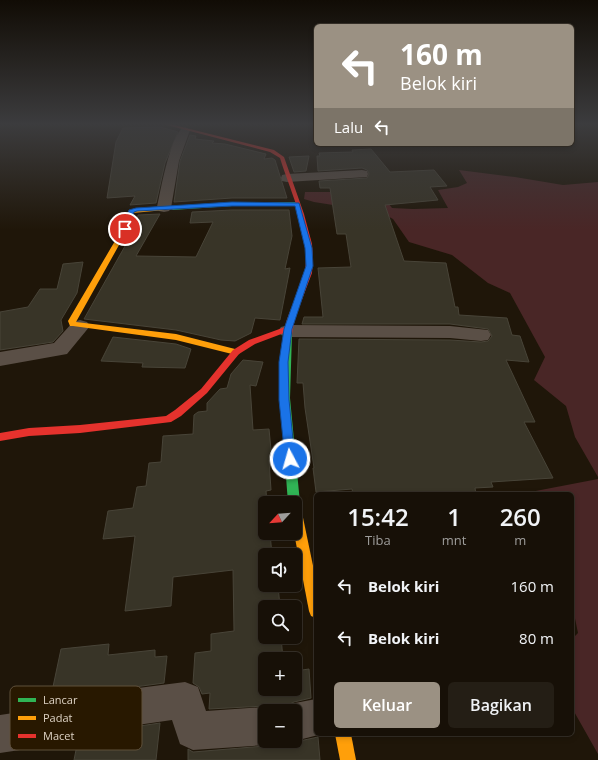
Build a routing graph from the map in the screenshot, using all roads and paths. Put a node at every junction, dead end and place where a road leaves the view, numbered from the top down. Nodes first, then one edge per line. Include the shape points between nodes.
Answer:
1 (174, 159) edge
2 (283, 159) edge
3 (362, 174) dead end
4 (288, 178) junction
5 (297, 204) junction
6 (164, 208) junction
7 (80, 326) junction
8 (288, 330) junction
9 (481, 335) dead end
10 (236, 352) junction
11 (0, 359) edge
12 (0, 437) edge
13 (293, 496) edge
14 (302, 540) edge
15 (314, 601) edge
16 (142, 706) edge
17 (314, 718) edge
18 (302, 721) edge
19 (258, 726) edge
20 (10, 732) edge
21 (0, 734) edge
22 (343, 736) edge
23 (348, 760) edge

1 - 6 street
2 - 4 street
3 - 4 street
4 - 5 street
5 - 6 street
5 - 8 street via 308,248 309,266
6 - 7 street via 131,211 125,229 72,321 73,324
7 - 10 street via 176,337
7 - 11 street via 60,349
8 - 9 street via 450,332
8 - 10 street via 252,342
8 - 13 street via 284,362 284,400
10 - 12 street via 204,391 168,419
14 - 15 street
16 - 19 street via 185,700 193,730
17 - 18 street
20 - 21 street
22 - 23 street

